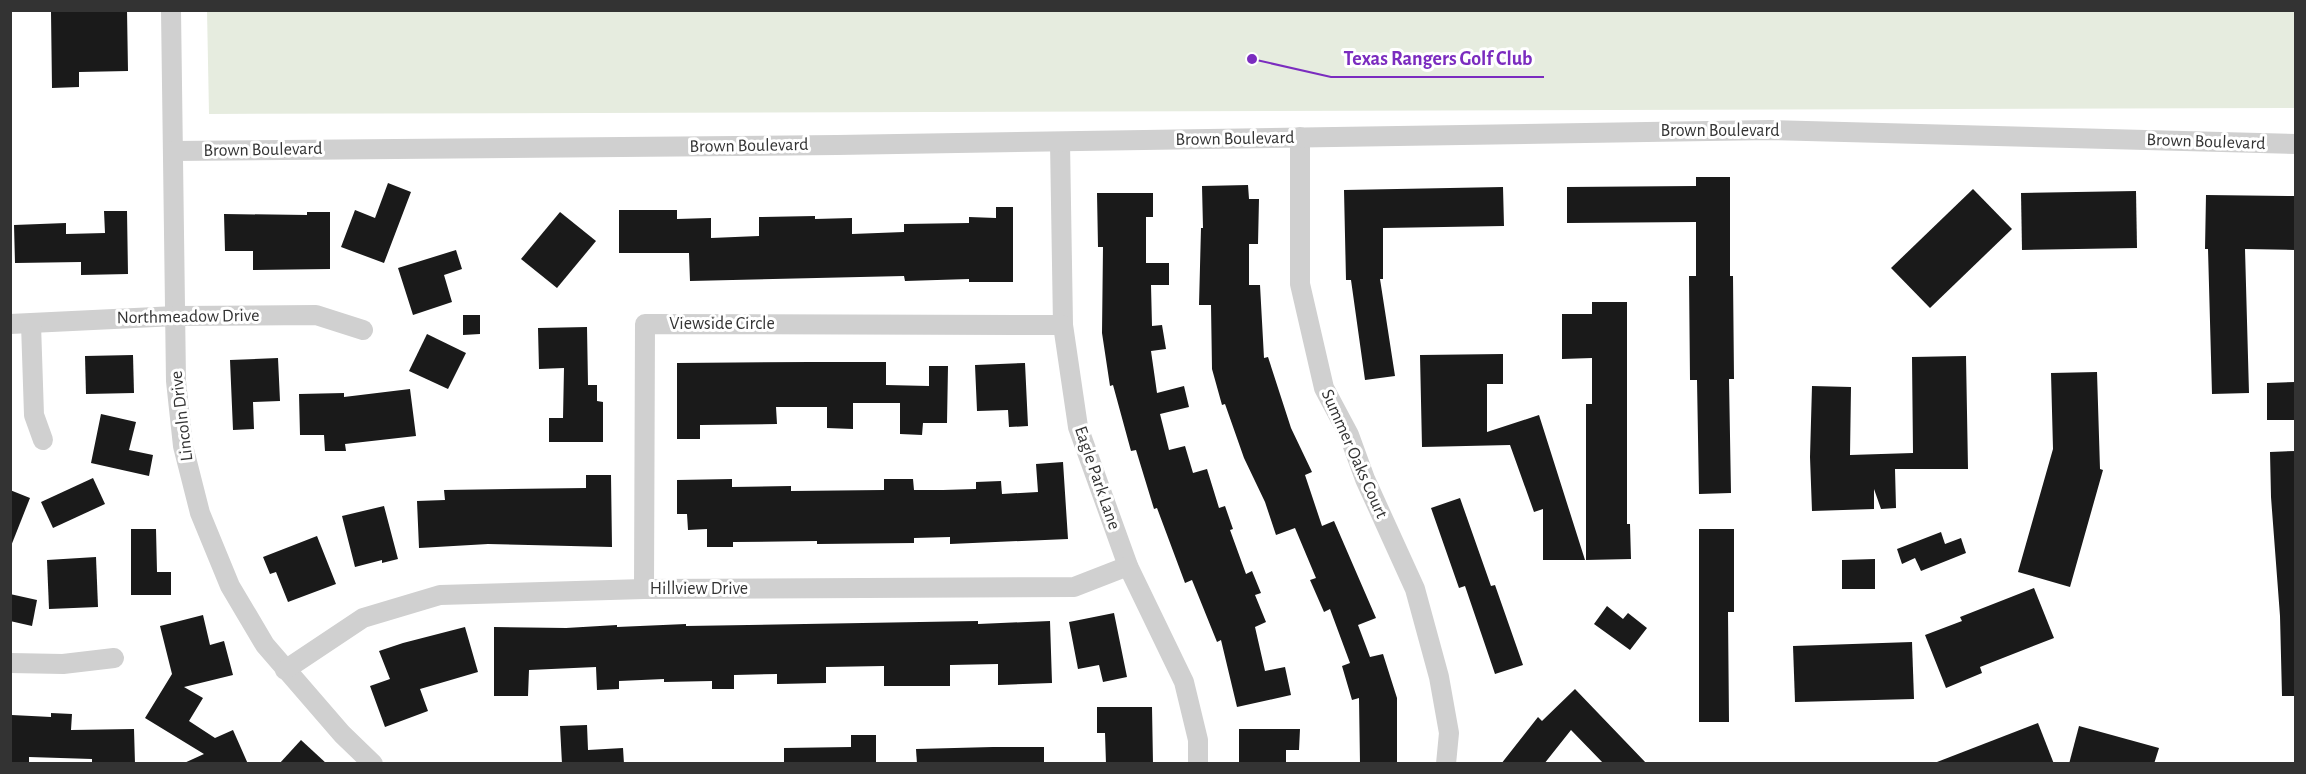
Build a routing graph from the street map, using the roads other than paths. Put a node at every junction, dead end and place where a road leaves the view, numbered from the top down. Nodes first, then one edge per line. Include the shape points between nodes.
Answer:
1 (171, 10) edge
2 (1300, 138) junction
3 (1060, 142) junction
4 (2295, 144) edge
5 (173, 151) junction
6 (176, 316) junction
7 (10, 324) edge
8 (31, 324) junction
9 (1063, 325) junction
10 (363, 330) dead end
11 (43, 440) dead end
12 (1128, 566) junction
13 (644, 589) junction
14 (114, 657) dead end
15 (10, 663) edge
16 (285, 670) junction
17 (373, 764) edge
18 (1198, 764) edge
19 (1446, 764) edge

1 - 5 street, Lincoln Drive
2 - 3 street, Brown Boulevard
2 - 4 street, Brown Boulevard via 1770,130
2 - 19 street, Summer Oaks Court via 1300,284 1324,388 1349,435 1415,589 1439,677 1449,733
3 - 5 street, Brown Boulevard
3 - 9 street, Eagle Park Lane
5 - 6 street, Lincoln Drive
6 - 8 street, Northmeadow Drive
6 - 10 street, Northmeadow Drive via 316,315
6 - 16 street, Lincoln Drive via 176,381 183,446 200,513 230,586 265,645
7 - 8 street, Northmeadow Drive
8 - 11 street via 34,415
9 - 12 street, Eagle Park Lane via 1078,426
9 - 13 street, Viewside Circle via 645,324
12 - 13 street, Hillview Drive via 1074,587
12 - 18 street, Eagle Park Lane via 1184,682 1198,740
13 - 16 street, Hillview Drive via 440,595 363,618
14 - 15 street via 63,663
16 - 17 street, Lincoln Drive

